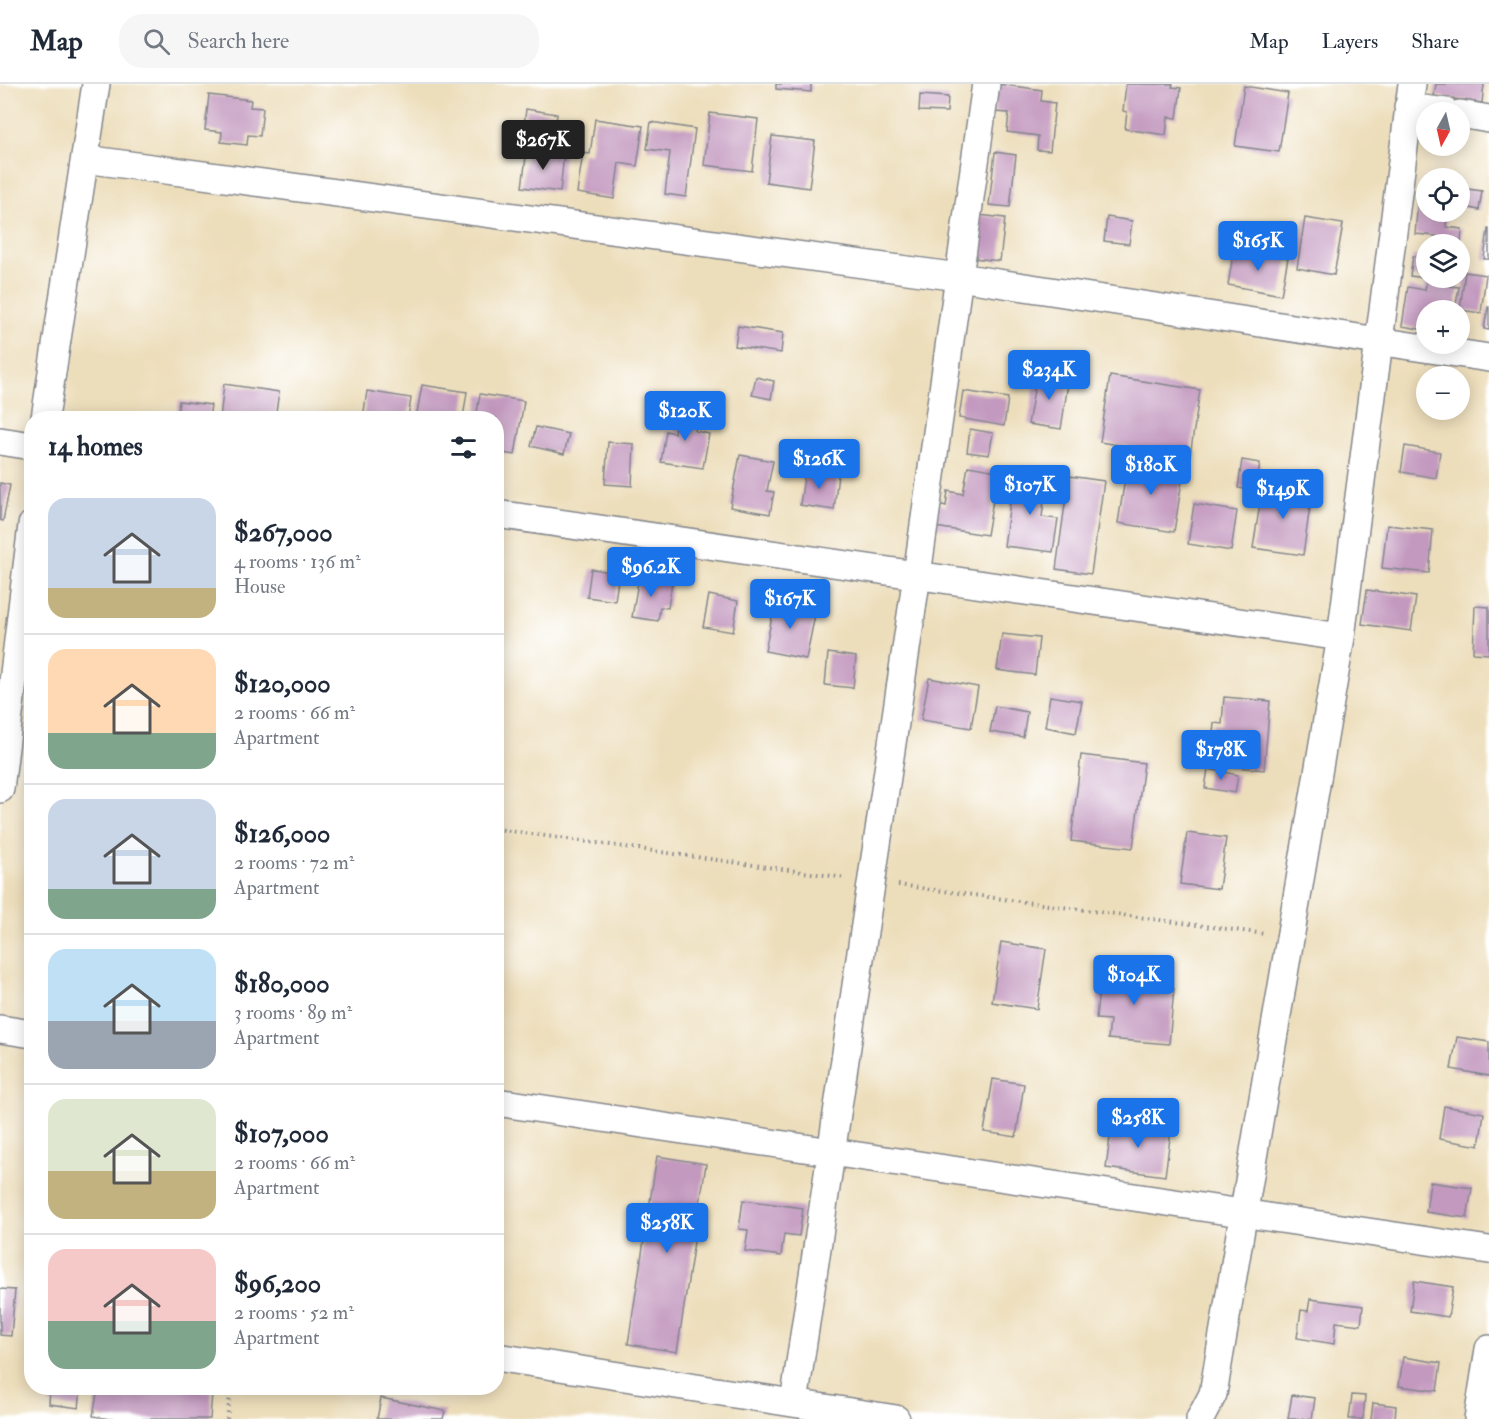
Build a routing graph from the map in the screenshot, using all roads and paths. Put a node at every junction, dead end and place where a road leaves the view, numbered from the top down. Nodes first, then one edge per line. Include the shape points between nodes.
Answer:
1 (96, 84) edge
2 (986, 84) edge
3 (1410, 95) edge
4 (1425, 102) edge
5 (1470, 116) edge
6 (1489, 119) edge
7 (85, 159) junction
8 (959, 277) junction
9 (1381, 343) junction
10 (1489, 358) edge
11 (46, 411) edge
12 (0, 441) edge
13 (24, 445) edge
14 (504, 515) edge
15 (917, 575) junction
16 (24, 591) edge
17 (1341, 637) junction
18 (0, 789) edge
19 (0, 1029) edge
20 (24, 1033) edge
21 (504, 1103) edge
22 (831, 1152) junction
23 (1243, 1214) junction
24 (1489, 1250) edge
25 (1489, 1349) edge
26 (504, 1358) edge
27 (230, 1395) edge
28 (794, 1403) junction
29 (227, 1419) edge
30 (896, 1419) edge
31 (1200, 1419) edge
32 (1478, 1419) edge

1 - 7 street
2 - 8 street
3 - 4 street
3 - 9 street
5 - 6 street
7 - 8 street
7 - 11 street
8 - 9 street
8 - 15 street
9 - 10 street
9 - 17 street
12 - 13 street
14 - 15 street
15 - 17 street
15 - 22 street
16 - 18 street
17 - 23 street
19 - 20 street
21 - 22 street
22 - 23 street
22 - 28 street
23 - 24 street
23 - 31 street via 1213,1394
25 - 32 street
26 - 28 street
27 - 29 path
28 - 30 street

